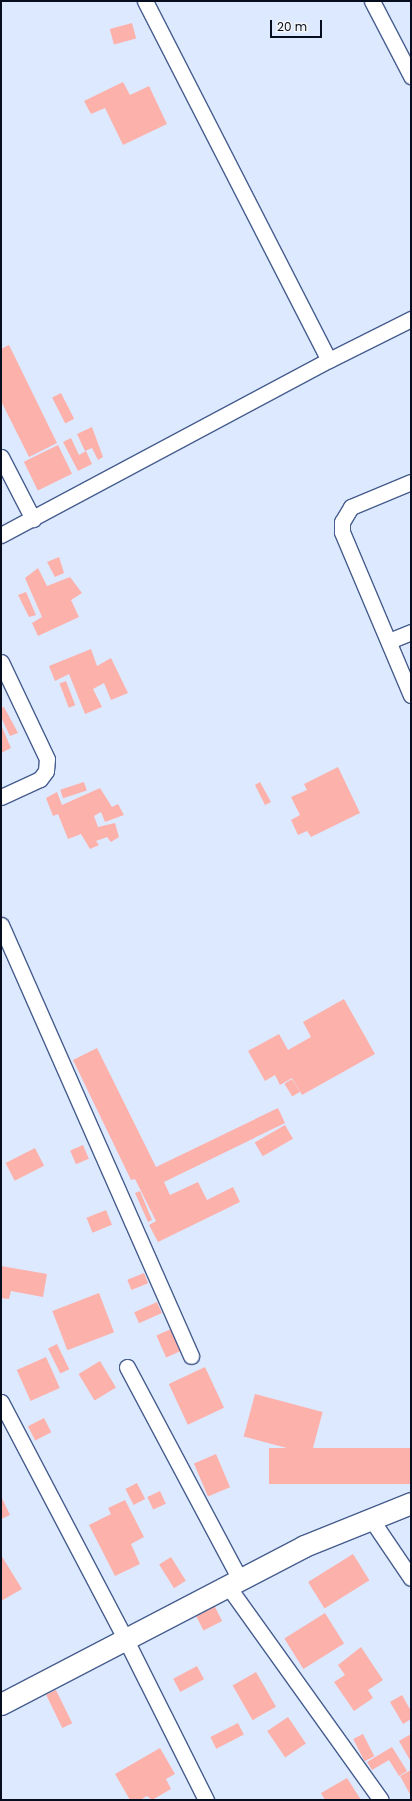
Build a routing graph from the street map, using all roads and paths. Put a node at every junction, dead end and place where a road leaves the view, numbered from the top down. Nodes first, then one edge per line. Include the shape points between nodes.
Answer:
1 (145, 1) edge
2 (372, 1) edge
3 (411, 76) edge
4 (411, 319) edge
5 (329, 360) junction
6 (1, 457) edge
7 (411, 482) edge
8 (33, 519) junction
9 (1, 535) edge
10 (411, 632) edge
11 (389, 641) junction
12 (1, 662) edge
13 (411, 695) edge
14 (1, 797) edge
15 (1, 925) edge
16 (191, 1356) dead end
17 (127, 1366) dead end
18 (1, 1402) edge
19 (411, 1503) edge
20 (371, 1519) junction
21 (411, 1578) edge
22 (233, 1582) junction
23 (125, 1638) junction
24 (1, 1704) edge
25 (206, 1800) edge
26 (381, 1800) edge

1 - 5 street
2 - 3 street
4 - 5 street
5 - 8 street
6 - 8 street
7 - 11 street via 351,507 342,522 342,532
8 - 9 street
10 - 11 street
11 - 13 street
12 - 14 street via 47,759 46,771 40,779
15 - 16 street
17 - 22 street
18 - 23 street
19 - 20 main road
20 - 21 street
20 - 22 main road via 304,1546
22 - 23 main road
22 - 26 street
23 - 24 main road
23 - 25 street

